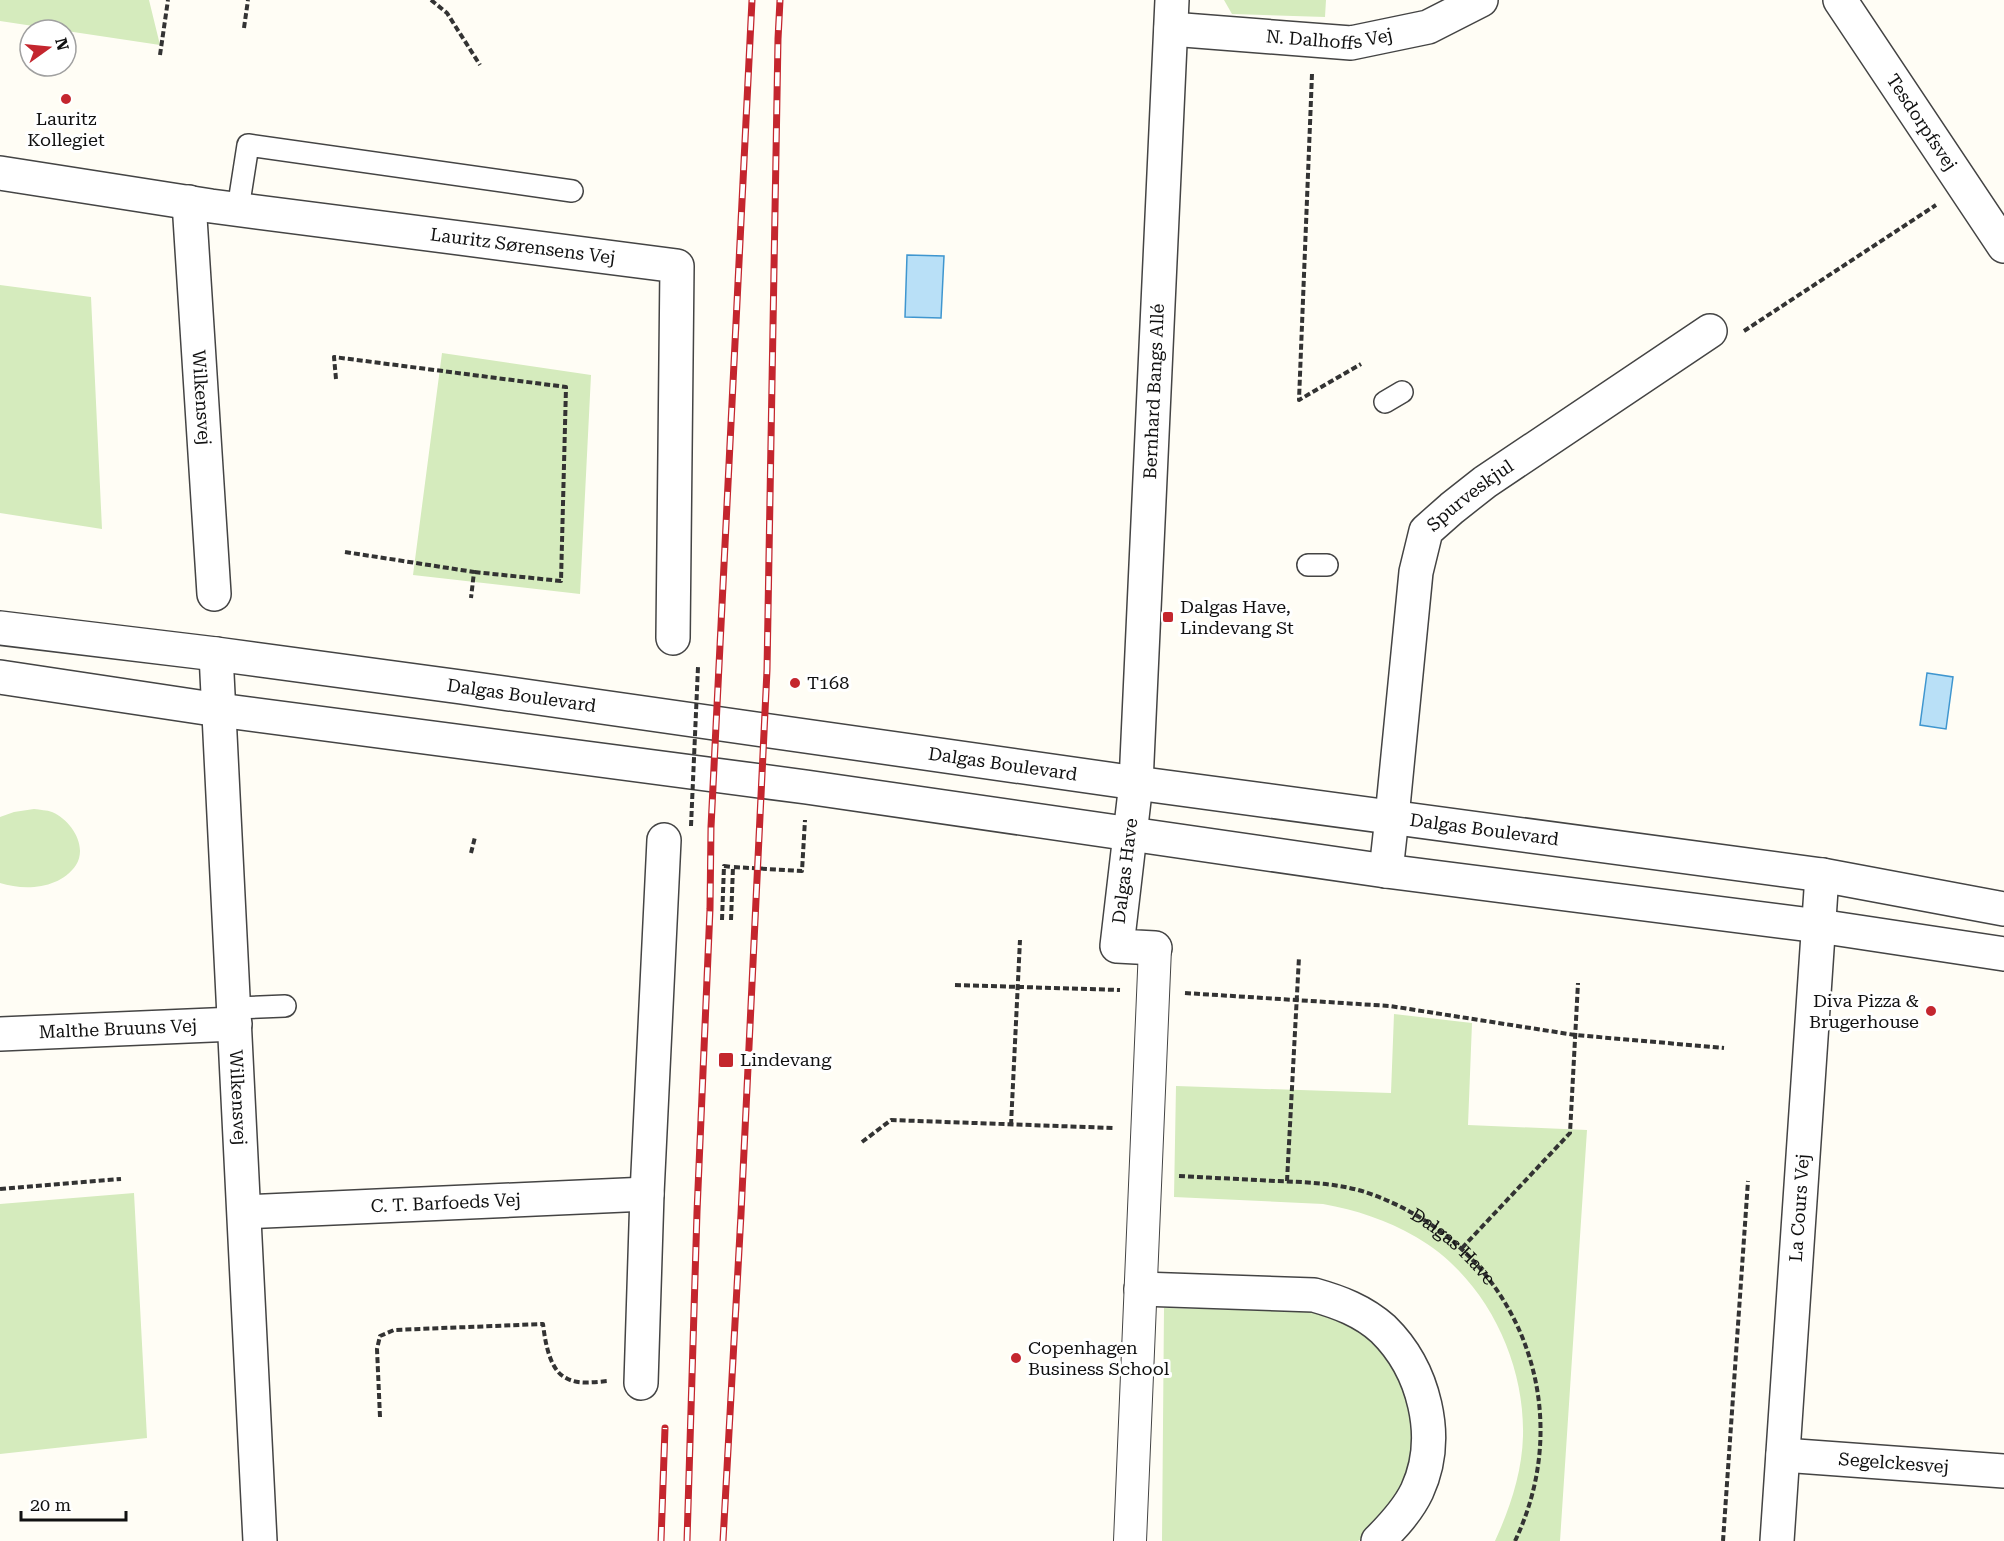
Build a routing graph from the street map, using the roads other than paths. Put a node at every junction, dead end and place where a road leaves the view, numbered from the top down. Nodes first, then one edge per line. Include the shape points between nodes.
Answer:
1 (1481, 0) edge
2 (1840, 0) edge
3 (1172, 14) edge
4 (0, 173) edge
5 (572, 191) dead end
6 (189, 202) junction
7 (238, 209) junction
8 (2004, 246) edge
9 (1710, 331) road end
10 (214, 594) dead end
11 (0, 628) edge
12 (673, 638) dead end
13 (216, 654) junction
14 (0, 677) edge
15 (219, 710) junction
16 (1136, 783) junction
17 (1392, 817) junction
18 (677, 833) road end
19 (1130, 833) junction
20 (1386, 871) junction
21 (1822, 875) junction
22 (2004, 909) edge
23 (1819, 926) junction
24 (1155, 948) joint
25 (2004, 954) edge
26 (285, 1006) dead end
27 (235, 1016) junction
28 (0, 1034) edge
29 (647, 1194) junction
30 (245, 1212) junction
31 (1140, 1288) junction
32 (641, 1380) road end
33 (1783, 1455) junction
34 (2004, 1472) edge
35 (260, 1541) edge
36 (1130, 1541) edge
37 (1378, 1541) edge
38 (1777, 1541) edge

1 - 3 street, N. Dalhoffs Vej via 1428,27 1351,43
2 - 8 street, Tesdorpfsvej
3 - 16 street, Bernhard Bangs Allé
4 - 6 street, Lauritz Sørensens Vej
5 - 7 lane via 248,145
6 - 7 street, Lauritz Sørensens Vej
6 - 10 street, Wilkensvej
7 - 12 street, Lauritz Sørensens Vej via 677,266
9 - 17 street, Spurveskjul via 1485,482 1426,531 1416,572
11 - 13 street, Dalgas Boulevard
13 - 15 street, Wilkensvej
13 - 16 street, Dalgas Boulevard
14 - 15 street
15 - 19 street
15 - 27 street, Wilkensvej
16 - 17 street, Dalgas Boulevard
16 - 19 street, Dalgas Have
17 - 20 street, Spurveskjul
17 - 21 street, Dalgas Boulevard
18 - 29 street
19 - 20 street
19 - 24 street, Dalgas Have via 1117,946
20 - 23 street
21 - 22 street, Dalgas Boulevard
21 - 23 street, La Cours Vej
23 - 25 street
23 - 33 street, La Cours Vej
24 - 31 street, Dalgas Have
26 - 27 lane
27 - 28 street, Malthe Bruuns Vej
27 - 30 street, Wilkensvej
29 - 30 street, C. T. Barfoeds Vej
29 - 32 street
30 - 35 street, Wilkensvej
31 - 36 street, Dalgas Have
31 - 37 street via 1314,1295 1339,1302 1382,1329 1413,1371 1428,1421 1428,1448 1418,1490 1405,1512
33 - 34 street, Segelckesvej
33 - 38 street, La Cours Vej

